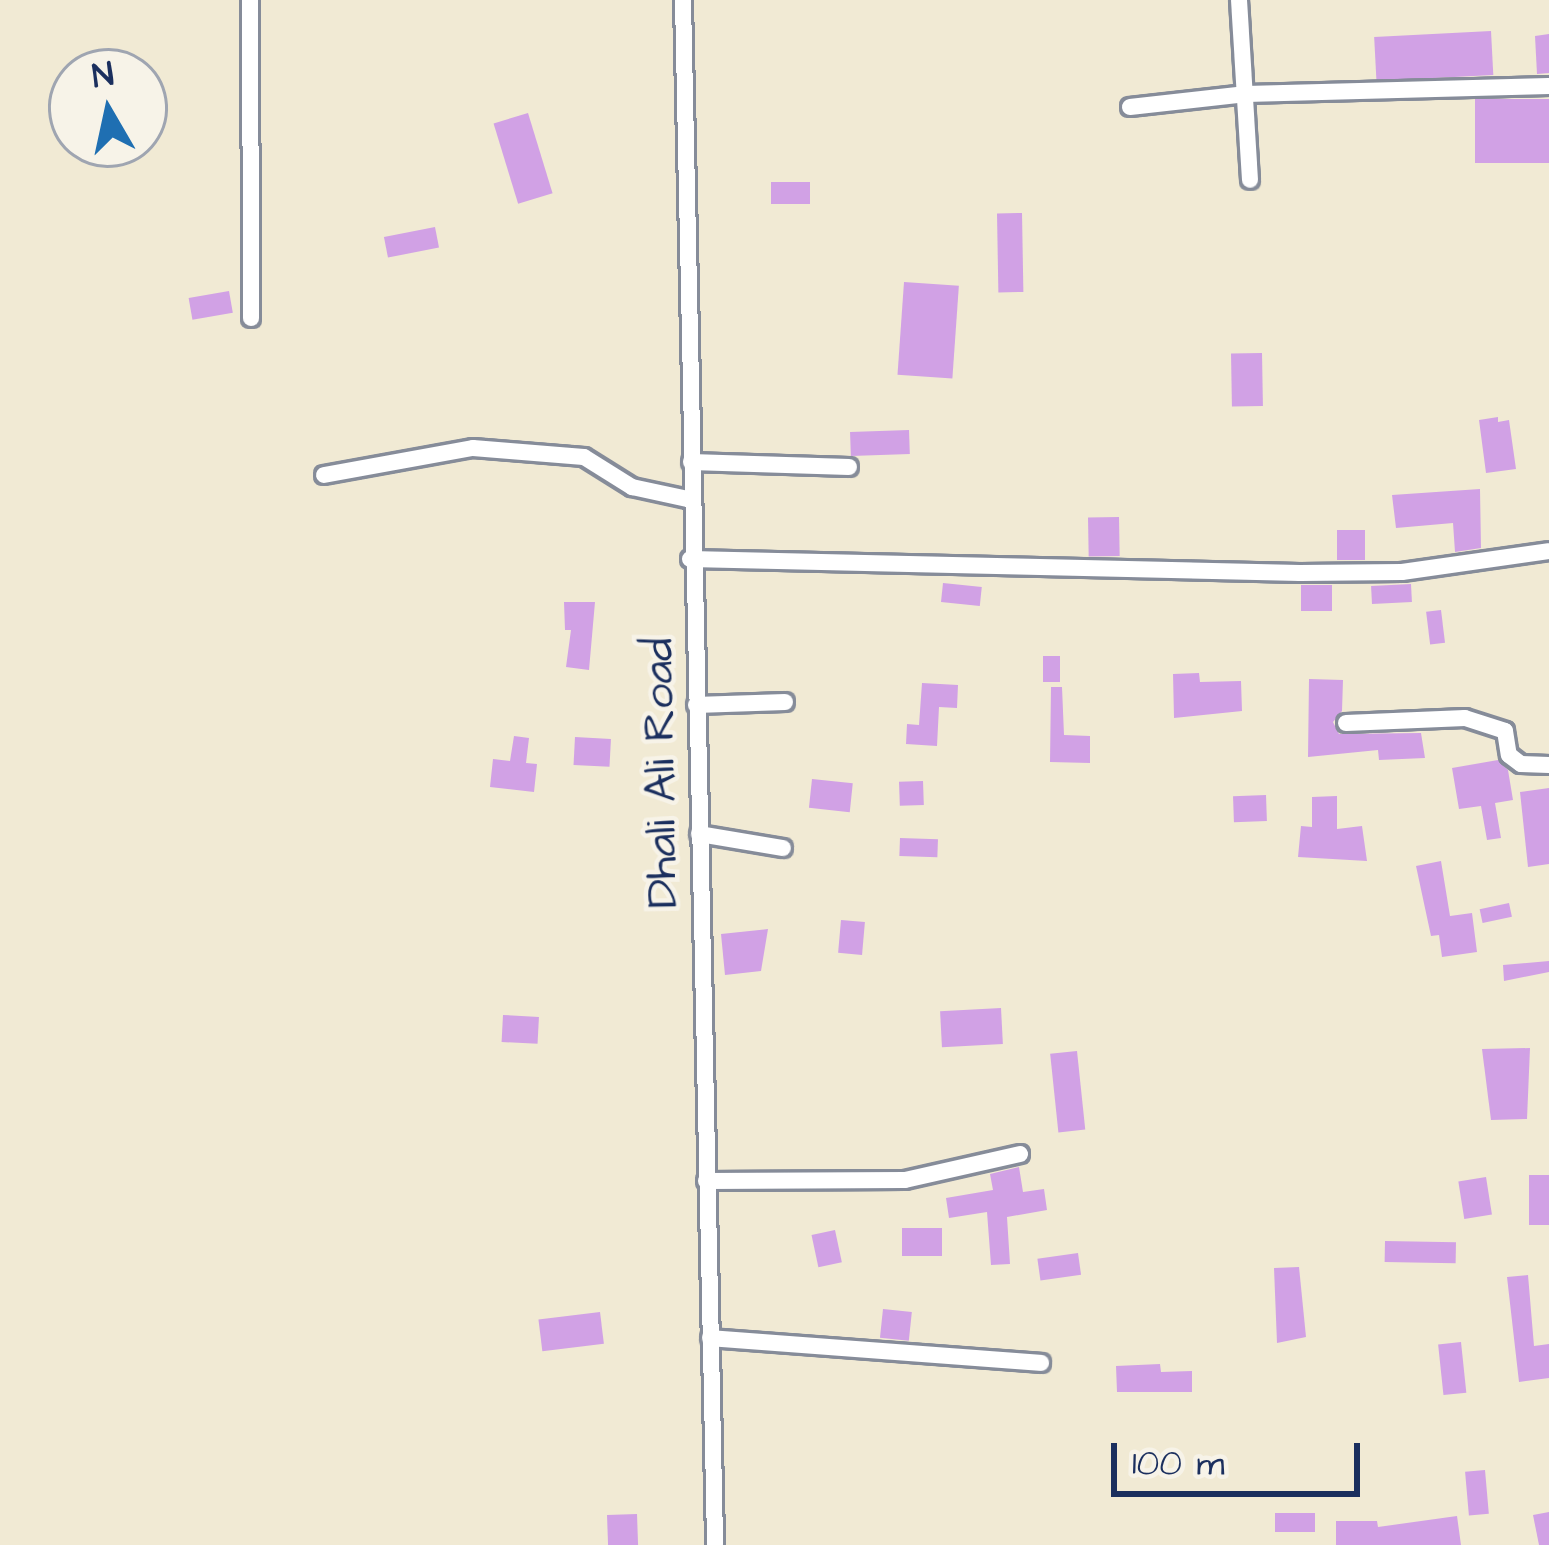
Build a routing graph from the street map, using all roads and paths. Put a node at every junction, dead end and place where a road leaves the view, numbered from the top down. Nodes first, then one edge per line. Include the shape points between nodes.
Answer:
1 (250, 0) edge
2 (682, 0) edge
3 (1239, 0) edge
4 (1549, 86) edge
5 (1246, 94) junction
6 (1130, 106) dead end
7 (1250, 180) dead end
8 (251, 318) dead end
9 (691, 462) junction
10 (849, 467) dead end
11 (324, 475) dead end
12 (692, 500) junction
13 (1549, 551) edge
14 (692, 559) junction
15 (784, 702) dead end
16 (696, 705) junction
17 (1346, 723) dead end
18 (1549, 765) edge
19 (699, 834) junction
20 (783, 848) dead end
21 (1020, 1154) dead end
22 (706, 1181) junction
23 (710, 1338) junction
24 (1041, 1363) dead end
25 (715, 1545) edge

1 - 8 street
2 - 9 street, Dhali Ali Road
3 - 5 street
4 - 5 street
5 - 6 street
5 - 7 street
9 - 10 street
9 - 12 street, Dhali Ali Road
11 - 12 street via 473,448 584,458 632,487
12 - 14 street, Dhali Ali Road
13 - 14 street via 1402,572 1321,573
14 - 16 street, Dhali Ali Road
15 - 16 street
16 - 19 street, Dhali Ali Road
17 - 18 street via 1466,718 1505,730 1509,755 1521,764
19 - 20 street
19 - 22 street, Dhali Ali Road
21 - 22 street via 904,1180
22 - 23 street, Dhali Ali Road
23 - 24 street
23 - 25 street, Dhali Ali Road

